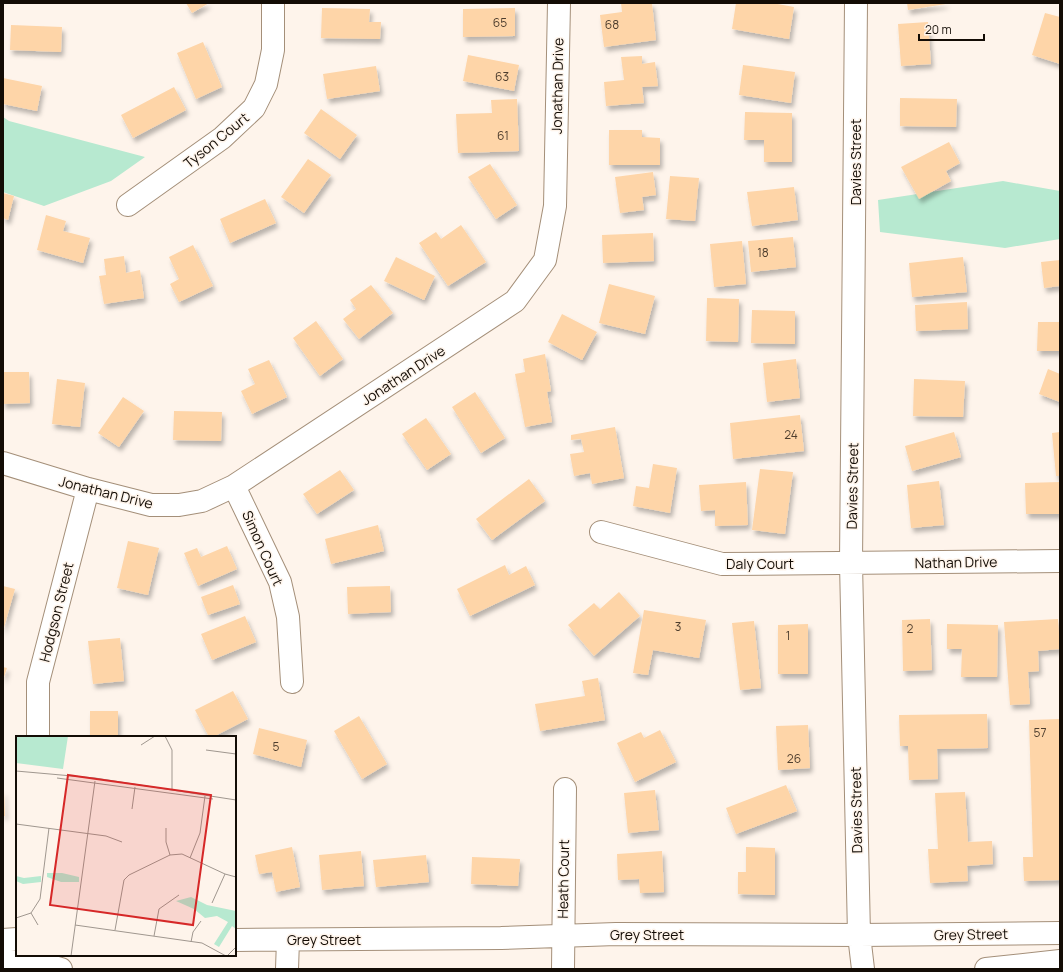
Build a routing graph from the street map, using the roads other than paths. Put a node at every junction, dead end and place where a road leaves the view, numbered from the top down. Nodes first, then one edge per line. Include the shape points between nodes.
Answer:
1 (273, 3) edge
2 (559, 3) edge
3 (856, 3) edge
4 (128, 205) dead end
5 (3, 463) edge
6 (234, 486) junction
7 (88, 489) junction
8 (601, 532) dead end
9 (1060, 561) edge
10 (851, 563) junction
11 (292, 682) dead end
12 (38, 736) edge
13 (565, 789) dead end
14 (1060, 933) edge
15 (562, 934) junction
16 (859, 935) junction
17 (16, 939) edge
18 (3, 940) edge
19 (236, 940) edge
20 (288, 940) junction
21 (40, 959) edge
22 (3, 961) edge
23 (1060, 961) edge
24 (61, 969) edge
25 (287, 969) edge
26 (563, 969) edge
27 (863, 969) edge
28 (986, 969) edge

1 - 4 street, Tyson Court via 273,50 266,84 254,108 222,138
2 - 6 street, Jonathan Drive via 555,206 545,260 516,301
3 - 10 street, Davies Street
5 - 7 street, Jonathan Drive
6 - 7 street, Jonathan Drive via 202,502 179,505 151,505
6 - 11 street, Simon Court via 280,582 288,617
7 - 12 street, Hodgson Street via 38,682
8 - 10 street, Daly Court via 722,564
9 - 10 street, Nathan Drive
10 - 16 street, Davies Street
13 - 15 street, Heath Court
14 - 16 street, Grey Street
15 - 16 street, Grey Street
15 - 20 street, Grey Street via 501,938
15 - 26 street, Heath Court
16 - 27 street, Davies Street
17 - 18 street
19 - 20 street, Grey Street
20 - 25 street
21 - 22 street
21 - 24 street
23 - 28 street

